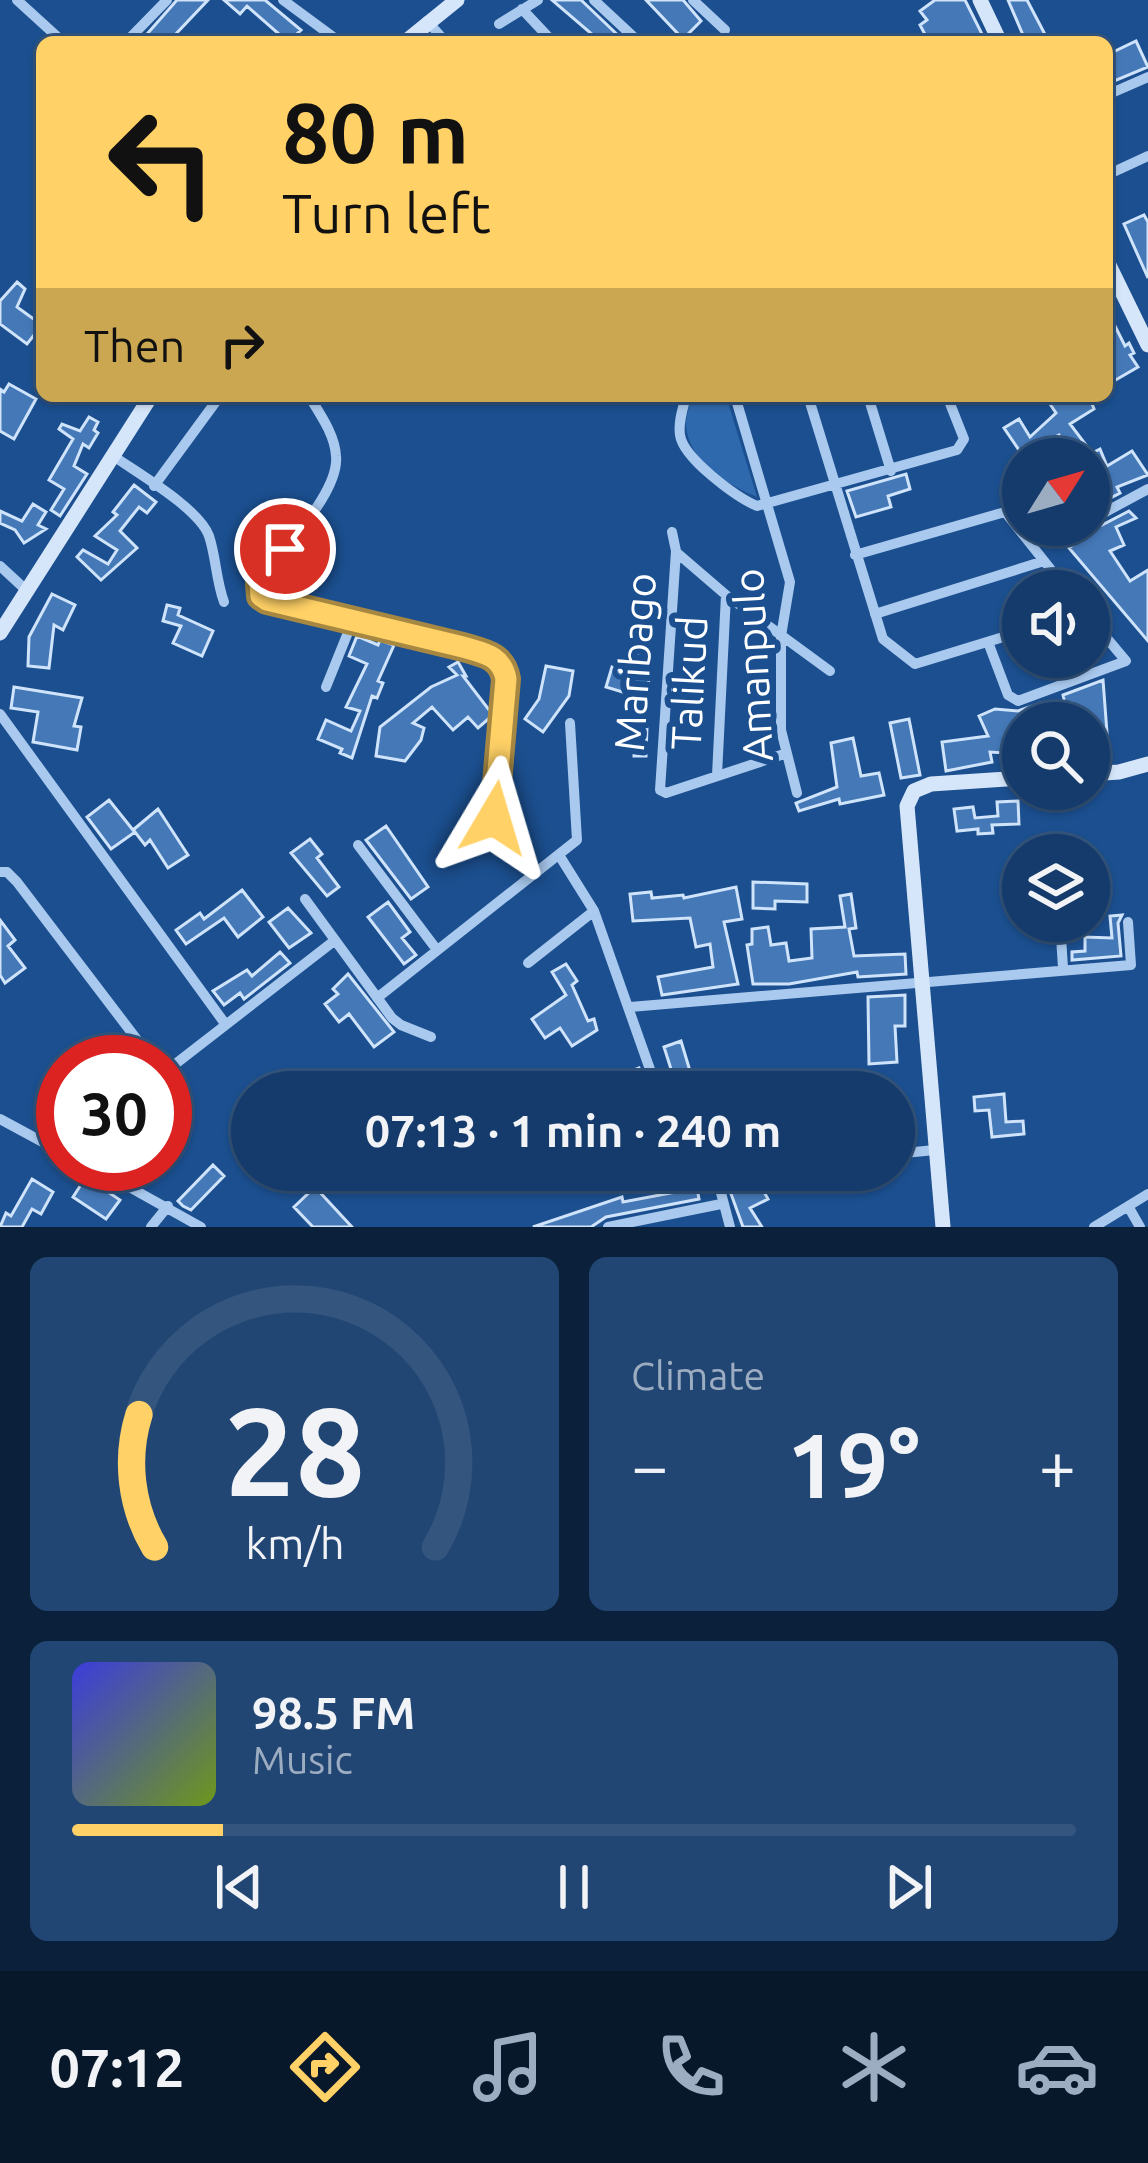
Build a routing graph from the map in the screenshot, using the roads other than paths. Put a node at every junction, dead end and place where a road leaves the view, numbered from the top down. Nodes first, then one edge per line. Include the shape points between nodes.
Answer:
1 (17, 0) edge
2 (166, 0) edge
3 (283, 0) edge
4 (457, 0) edge
5 (538, 0) edge
6 (594, 0) edge
7 (693, 0) edge
8 (980, 0) edge
9 (522, 9) junction
10 (427, 21) junction
11 (499, 24) dead end
12 (724, 30) dead end
13 (56, 36) edge
14 (132, 36) edge
15 (332, 36) edge
16 (414, 36) edge
17 (441, 36) edge
18 (545, 36) edge
19 (633, 36) edge
20 (997, 36) edge
21 (1148, 76) edge
22 (1113, 92) edge
23 (1148, 156) edge
24 (1113, 172) edge
25 (1113, 278) edge
26 (1148, 345) edge
27 (147, 402) edge
28 (216, 402) edge
29 (312, 402) edge
30 (685, 402) edge
31 (737, 402) edge
32 (810, 402) edge
33 (870, 402) edge
34 (949, 402) edge
35 (112, 455) junction
36 (891, 471) junction
37 (154, 486) junction
38 (834, 487) junction
39 (1148, 489) edge
40 (766, 506) junction
41 (1110, 510) edge
42 (672, 532) dead end
43 (676, 551) junction
44 (855, 555) junction
45 (1044, 561) junction
46 (0, 566) edge
47 (1051, 570) edge
48 (26, 590) junction
49 (726, 595) junction
50 (224, 602) dead end
51 (875, 614) junction
52 (353, 620) junction
53 (0, 632) edge
54 (782, 636) junction
55 (1002, 638) edge
56 (1110, 641) edge
57 (988, 642) junction
58 (1110, 665) edge
59 (830, 671) dead end
60 (1075, 678) edge
61 (326, 686) dead end
62 (0, 714) edge
63 (570, 723) dead end
64 (784, 754) junction
65 (1148, 764) edge
66 (1110, 770) edge
67 (717, 775) junction
68 (1002, 779) edge
69 (796, 793) dead end
70 (358, 845) dead end
71 (559, 855) junction
72 (0, 872) edge
73 (537, 872) junction
74 (305, 899) dead end
75 (594, 911) junction
76 (1128, 922) dead end
77 (334, 941) junction
78 (1061, 942) edge
79 (437, 950) junction
80 (528, 963) dead end
81 (1063, 968) junction
82 (920, 981) junction
83 (377, 998) junction
84 (629, 1007) junction
85 (226, 1025) junction
86 (134, 1035) edge
87 (431, 1037) dead end
88 (192, 1051) edge
89 (651, 1071) edge
90 (0, 1119) edge
91 (36, 1138) edge
92 (935, 1150) junction
93 (915, 1152) edge
94 (139, 1191) edge
95 (719, 1191) edge
96 (1148, 1194) edge
97 (722, 1204) junction
98 (167, 1206) junction
99 (1128, 1206) junction
100 (657, 1222) edge
101 (151, 1227) edge
102 (201, 1227) edge
103 (608, 1227) edge
104 (730, 1227) edge
105 (943, 1227) edge
106 (1094, 1227) edge
107 (1139, 1227) edge

1 - 13 street
2 - 14 street
3 - 15 street
4 - 10 street
5 - 9 street
6 - 19 street
7 - 12 street
8 - 20 street
9 - 11 street
9 - 18 street
10 - 16 street
10 - 17 street
21 - 22 street
23 - 24 street
25 - 26 street
27 - 35 street
28 - 37 street
29 - 52 street via 337,465 259,590 276,604
30 - 40 street via 685,451 743,499
31 - 40 street, Amanpulo
32 - 38 street
33 - 36 street
34 - 36 street via 961,447
35 - 37 street
35 - 48 street
36 - 38 street
37 - 50 street via 206,530
38 - 40 street
38 - 44 street
39 - 41 street
40 - 54 street, Amanpulo via 790,586
42 - 43 street, Maribago
43 - 49 street, Maribago
43 - 67 street, Maribago via 660,788 666,793
44 - 45 street via 1005,512
44 - 51 street
45 - 47 street
45 - 51 street
46 - 48 street
48 - 53 street
49 - 54 street, Maribago
49 - 67 street, Talikud
51 - 57 street via 883,639 915,664
52 - 61 street
52 - 73 street via 501,664 494,831 510,855
54 - 59 street, Maribago
54 - 64 street, Amanpulo
55 - 57 street
56 - 58 street via 1126,659
57 - 60 street via 1014,701
62 - 85 street
63 - 71 street via 579,833
64 - 67 street, Maribago
64 - 69 street, Amanpulo
65 - 66 street
68 - 82 street via 931,784 910,799
70 - 79 street
71 - 73 street
71 - 75 street
72 - 86 street via 13,876
73 - 79 street
74 - 77 street
75 - 80 street
75 - 84 street
76 - 81 street via 1131,965
77 - 83 street
77 - 85 street
78 - 81 street
79 - 83 street
81 - 82 street
82 - 84 street
82 - 92 street
83 - 87 street via 401,1025
84 - 89 street
85 - 88 street
90 - 91 street
92 - 93 street
92 - 105 street
94 - 98 street
95 - 97 street
96 - 99 street
97 - 100 street
97 - 104 street
98 - 101 street
98 - 102 street
99 - 106 street
99 - 107 street
100 - 103 street

